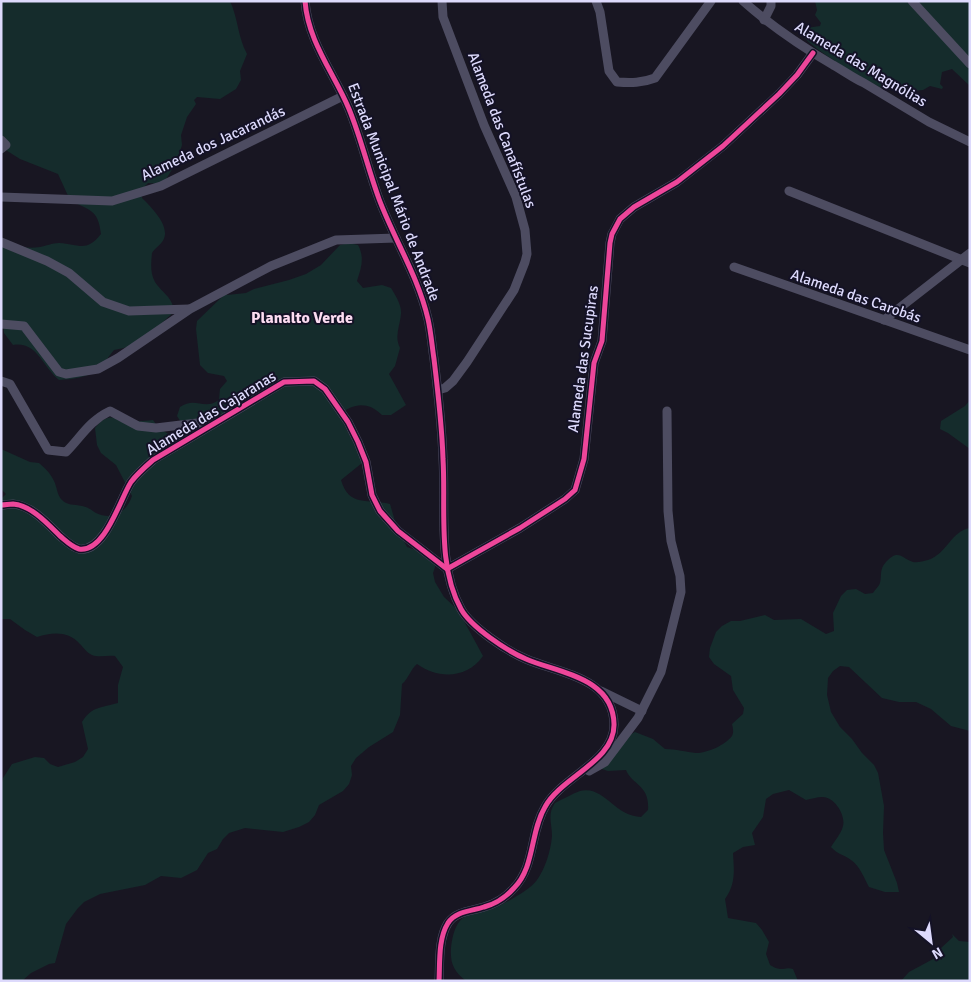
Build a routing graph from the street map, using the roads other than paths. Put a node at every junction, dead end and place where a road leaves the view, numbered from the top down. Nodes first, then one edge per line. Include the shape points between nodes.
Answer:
1 (305, 1) edge
2 (442, 1) edge
3 (596, 1) edge
4 (711, 1) edge
5 (743, 1) edge
6 (771, 1) edge
7 (912, 1) edge
8 (764, 20) junction
9 (813, 53) junction
10 (970, 64) edge
11 (342, 96) junction
12 (970, 142) edge
13 (789, 191) dead end
14 (1, 197) edge
15 (396, 238) junction
16 (1, 242) edge
17 (970, 253) edge
18 (966, 261) edge
19 (734, 268) dead end
20 (190, 309) junction
21 (884, 320) junction
22 (3, 325) edge
23 (970, 350) edge
24 (1, 381) edge
25 (438, 390) junction
26 (668, 411) dead end
27 (220, 421) junction
28 (1, 505) edge
29 (447, 569) junction
30 (599, 690) junction
31 (642, 711) junction
32 (571, 779) junction
33 (439, 981) edge

1 - 11 street, Estrada Municipal Mário de Andrade via 309,29
2 - 25 street, Alameda das Canafístulas via 443,17 484,126 516,197 525,230 527,254 514,290 494,321 453,382
3 - 4 street via 609,71 617,82 628,83 655,78
5 - 8 street, Alameda das Magnólias
6 - 8 street
7 - 10 street
8 - 9 street, Alameda das Magnólias
9 - 12 street, Alameda das Magnólias via 929,122
9 - 29 street, Alameda das Sucupiras via 797,75 723,146 677,182 620,219 610,243 602,341 594,363 584,459 575,490 520,528
11 - 14 street, Alameda dos Jacarandás via 160,186 112,202
11 - 15 street, Estrada Municipal Mário de Andrade
13 - 18 street
15 - 20 street via 336,240 271,266
15 - 25 street, Estrada Municipal Mário de Andrade via 429,323
16 - 20 street via 69,273 103,302 129,311
17 - 18 street
18 - 21 street
19 - 21 street, Alameda das Carobás
20 - 22 street via 98,369 66,374 59,372 24,326
21 - 23 street, Alameda das Carobás
24 - 27 street via 10,384 48,450 66,452 98,416 110,411 138,426 156,428
25 - 29 street, Estrada Municipal Mário de Andrade
26 - 31 street via 668,511 681,592 661,672
27 - 28 street, Alameda das Cajaranas via 153,460 138,474 105,534 86,549 68,544 24,507
27 - 29 street, Alameda das Cajaranas via 284,382 314,381 321,385 348,422 358,442 366,462 372,495 380,511 398,532
29 - 30 street, Estrada Municipal Mário de Andrade via 453,593 472,624 527,660 579,678
30 - 31 street, Estrada Municipal Mário de Andrade
30 - 32 street via 609,705 615,728 606,750
31 - 32 street via 605,762
32 - 33 street via 545,806 525,874 514,888 498,901 452,917 446,925

